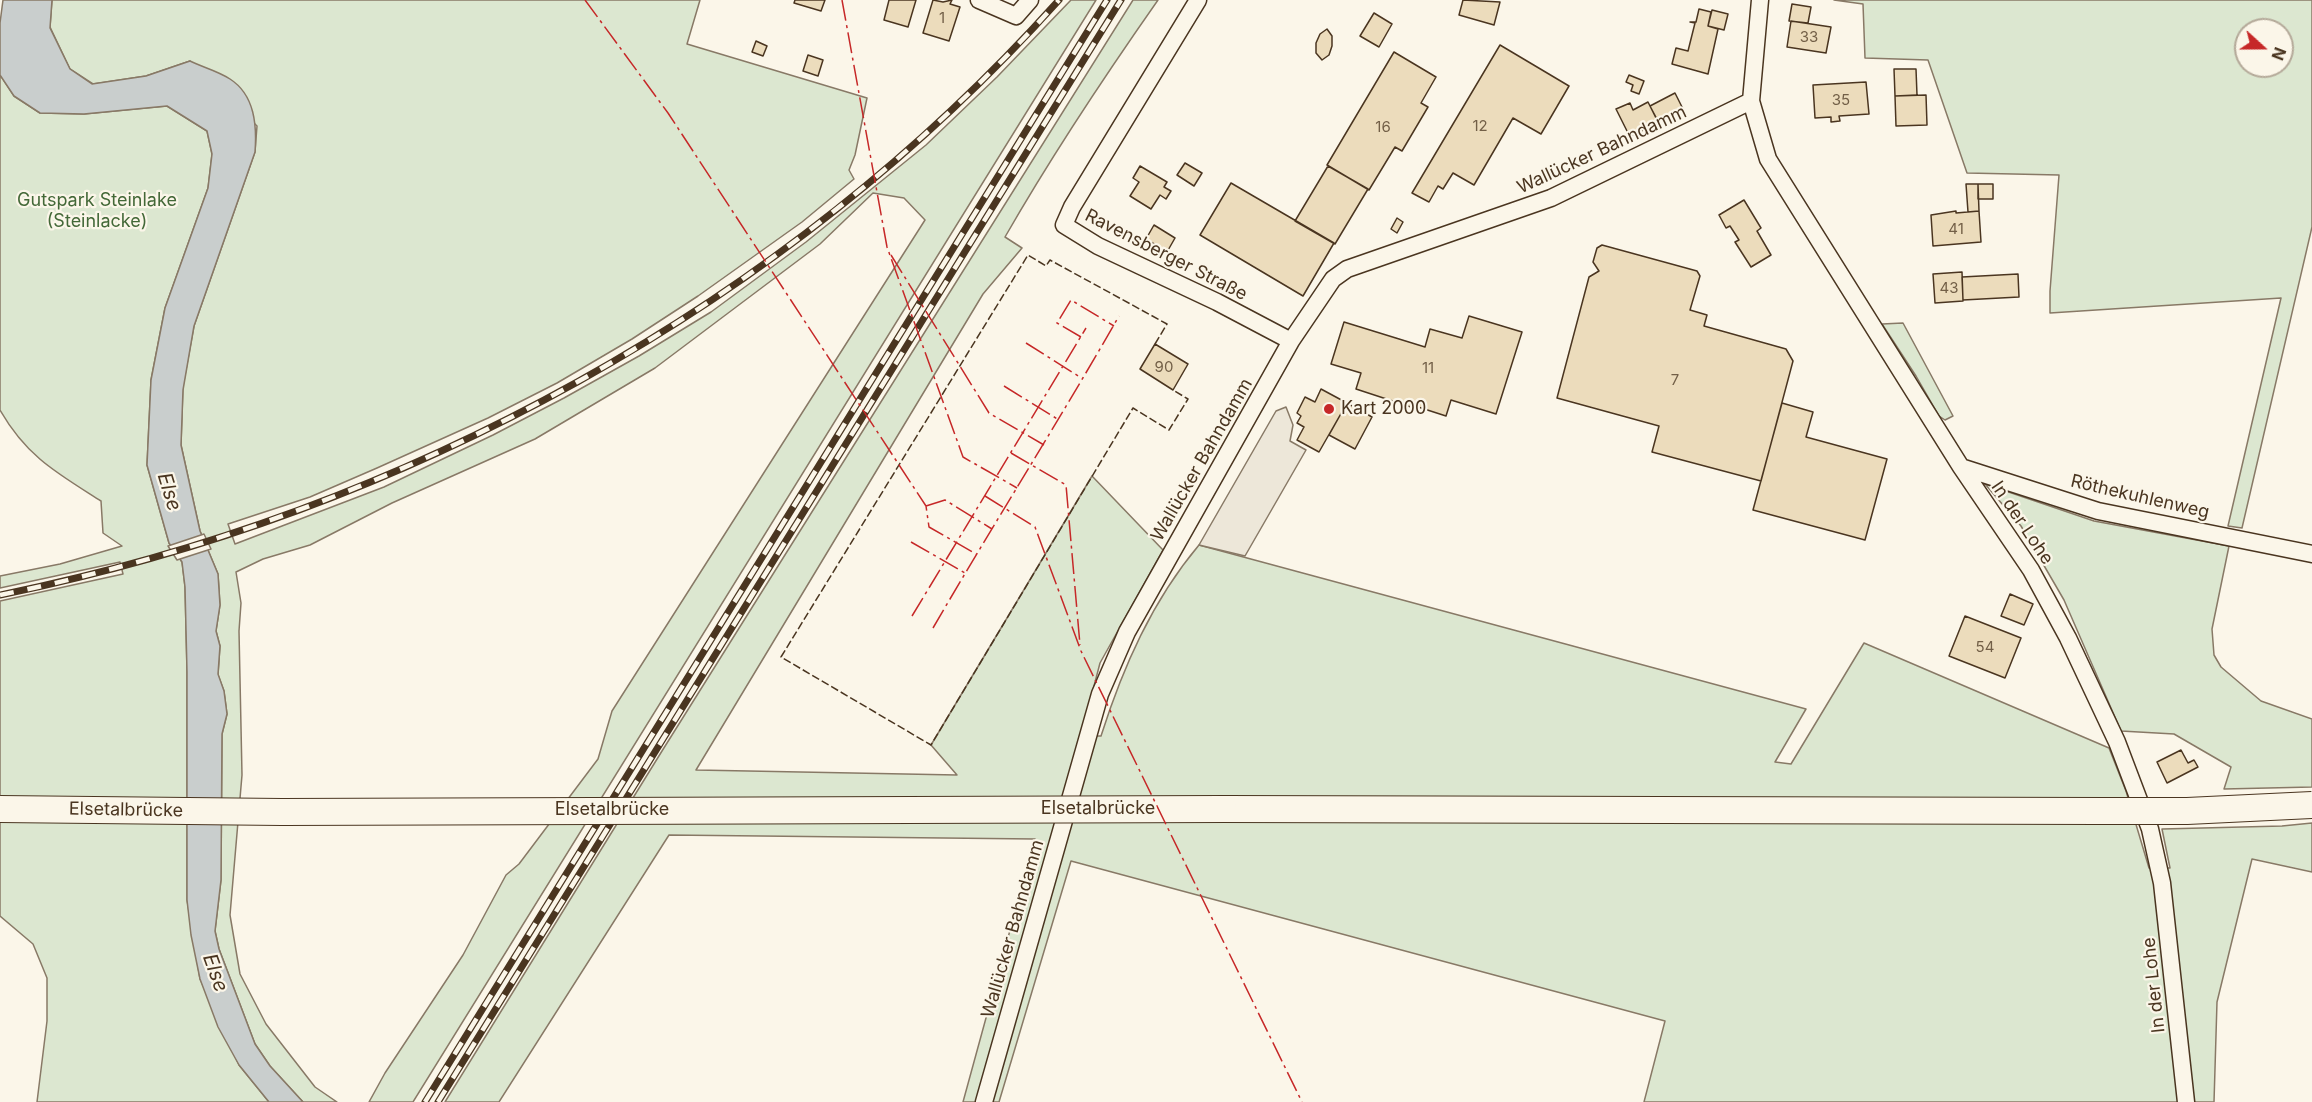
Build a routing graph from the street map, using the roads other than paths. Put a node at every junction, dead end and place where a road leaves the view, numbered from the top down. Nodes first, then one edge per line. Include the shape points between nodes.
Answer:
1 (979, 0) edge
2 (1030, 0) edge
3 (1198, 0) edge
4 (1760, 0) edge
5 (1751, 101) junction
6 (1291, 341) junction
7 (1961, 467) junction
8 (2312, 554) edge
9 (2312, 805) edge
10 (0, 810) edge
11 (984, 1102) edge
12 (2186, 1102) edge

1 - 2 street via 1016,16
3 - 6 street, Ravensberger Straße via 1064,225 1098,246
4 - 5 street, In der Lohe
5 - 6 street, Wallücker Bahndamm via 1551,198 1347,269 1333,279
5 - 7 street, In der Lohe via 1768,159
6 - 11 street, Wallücker Bahndamm via 1127,632 1100,694
7 - 8 street, Röthekuhlenweg via 2098,511
7 - 12 street, In der Lohe via 2031,570 2068,638 2117,742 2150,829 2162,883
9 - 10 main road, Elsetalbrücke, bridge via 2187,811

